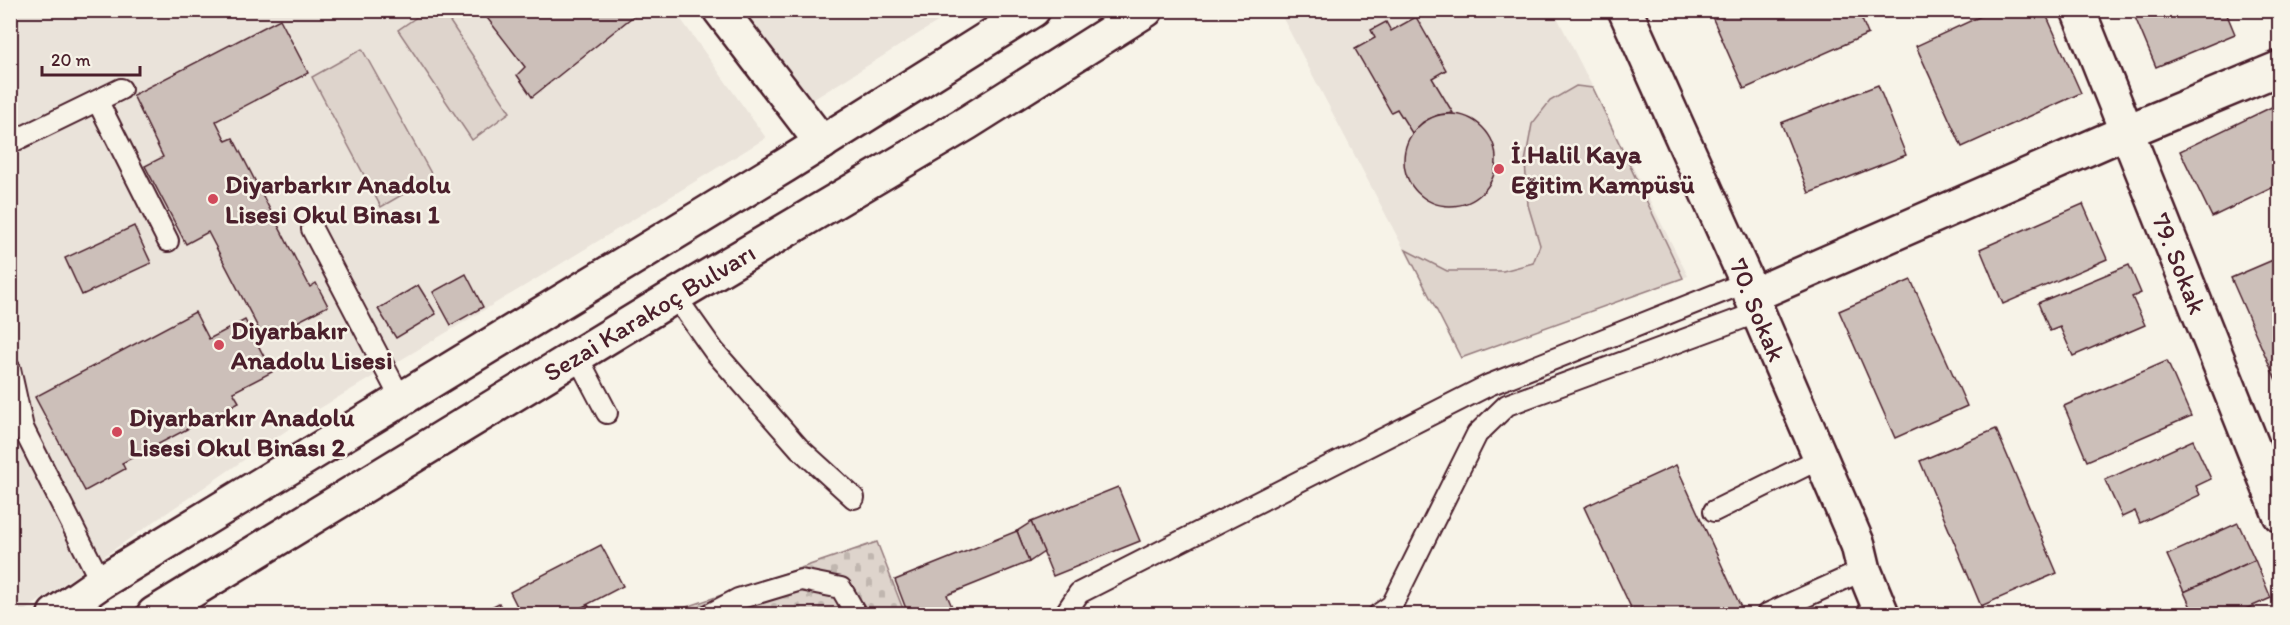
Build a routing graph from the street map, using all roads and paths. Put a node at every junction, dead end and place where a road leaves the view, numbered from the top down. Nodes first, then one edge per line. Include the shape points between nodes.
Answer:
1 (720, 10) edge
2 (1033, 10) edge
3 (1146, 10) edge
4 (1625, 10) edge
5 (2078, 10) edge
6 (2280, 68) edge
7 (122, 90) dead end
8 (98, 102) junction
9 (2128, 131) junction
10 (10, 142) edge
11 (822, 143) junction
12 (312, 229) dead end
13 (168, 241) dead end
14 (675, 296) junction
15 (1752, 297) junction
16 (577, 356) junction
17 (10, 369) edge
18 (401, 399) junction
19 (607, 413) dead end
20 (17, 426) edge
21 (1821, 458) junction
22 (2270, 464) edge
23 (854, 498) dead end
24 (1714, 511) dead end
25 (2280, 516) edge
26 (1864, 570) junction
27 (100, 582) junction
28 (55, 615) edge
29 (154, 615) edge
30 (710, 615) edge
31 (856, 615) edge
32 (1065, 615) edge
33 (1379, 615) edge
34 (1767, 615) edge
35 (1882, 615) edge

1 - 11 street
2 - 11 street
3 - 14 street, Sezai Karakoç Bulvarı via 967,123
4 - 15 street, 70. Sokak
5 - 9 street, 79. Sokak
6 - 9 street
7 - 8 lane
8 - 10 lane
8 - 13 lane
9 - 15 street
9 - 22 street, 79. Sokak
11 - 18 street
12 - 18 lane
14 - 16 street, Sezai Karakoç Bulvarı
14 - 23 lane via 714,351 799,448
15 - 21 street, 70. Sokak
15 - 32 lane via 1489,386 1079,593
15 - 33 lane via 1507,405 1478,434 1392,605
16 - 19 lane
16 - 29 street, Sezai Karakoç Bulvarı
17 - 20 lane
18 - 27 street
20 - 27 lane
21 - 24 lane
21 - 26 street, 70. Sokak via 1858,545
22 - 25 street, 79. Sokak
26 - 34 lane
26 - 35 street, 70. Sokak
27 - 28 street
30 - 31 lane via 738,599 801,580 841,588

